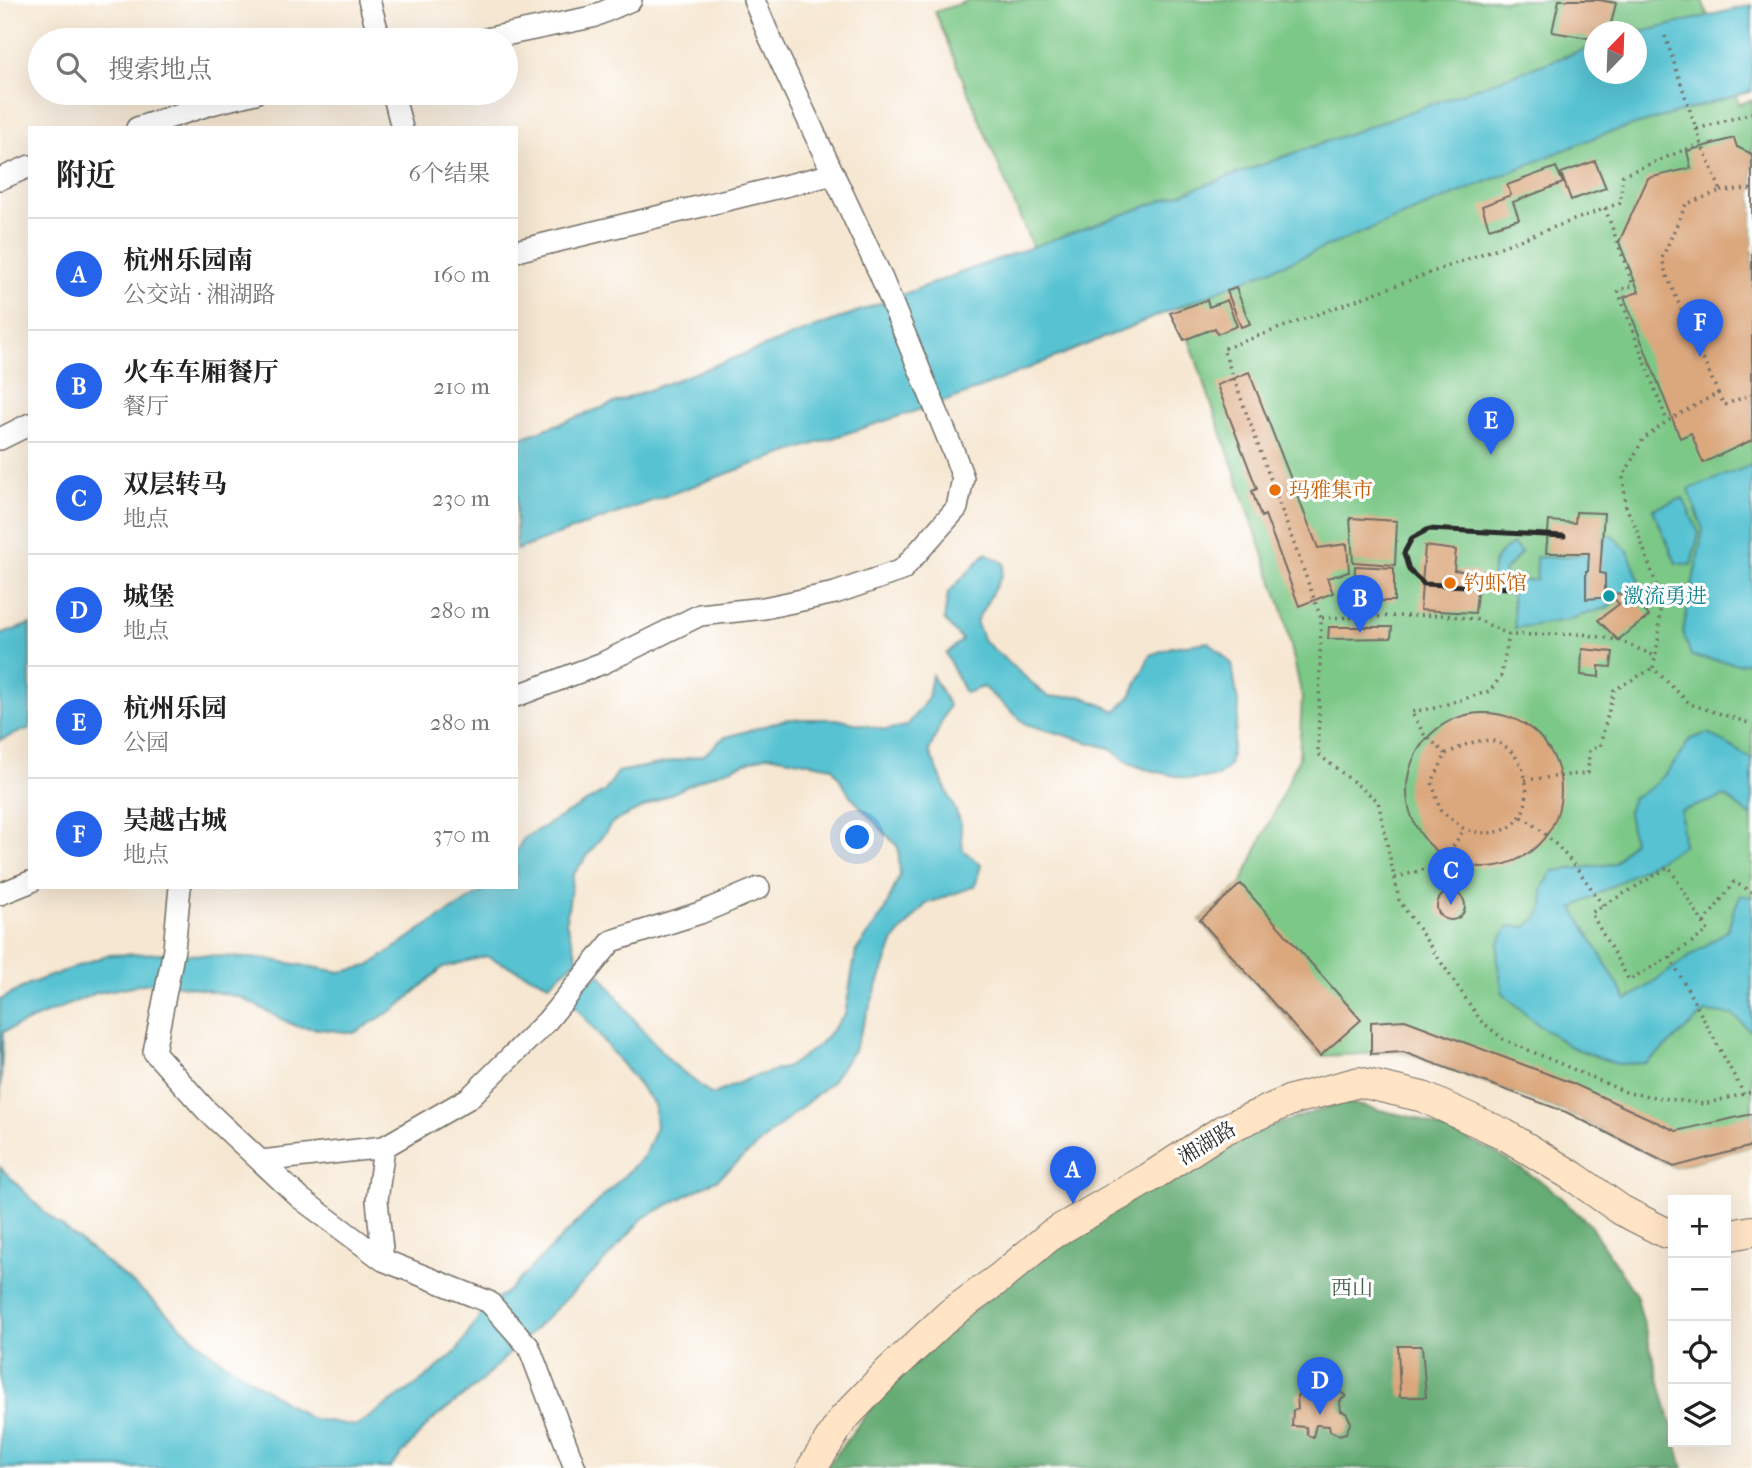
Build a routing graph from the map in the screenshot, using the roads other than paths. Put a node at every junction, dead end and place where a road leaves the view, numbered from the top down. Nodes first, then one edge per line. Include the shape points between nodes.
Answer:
1 (369, 0) edge
2 (631, 0) edge
3 (754, 0) edge
4 (377, 28) edge
5 (518, 32) edge
6 (208, 105) edge
7 (397, 105) edge
8 (143, 126) edge
9 (402, 126) edge
10 (28, 167) edge
11 (834, 174) junction
12 (0, 179) edge
13 (518, 251) edge
14 (28, 425) edge
15 (0, 439) edge
16 (518, 695) edge
17 (28, 883) edge
18 (760, 888) dead end
19 (180, 889) edge
20 (0, 894) edge
21 (384, 1147) junction
22 (261, 1161) junction
23 (1752, 1231) edge
24 (1668, 1233) edge
25 (1731, 1235) edge
26 (383, 1260) junction
27 (575, 1468) edge
28 (812, 1468) edge

1 - 4 street
2 - 5 street via 592,17
3 - 11 street
6 - 8 street
7 - 9 street
10 - 12 street
11 - 13 street
11 - 16 street via 963,478 957,508 902,570 835,593 700,615 603,663
14 - 15 street
17 - 20 street
18 - 21 street via 612,941 547,1021 469,1098
19 - 22 street via 154,1052 206,1110
21 - 22 street
21 - 26 street via 377,1200
22 - 26 street via 300,1198
23 - 25 main road
24 - 28 main road, 湘湖路 via 1621,1210 1504,1134 1423,1097 1359,1082 1291,1100 1223,1130 1052,1234 950,1314 887,1373 843,1419
26 - 27 street via 489,1302 529,1347

